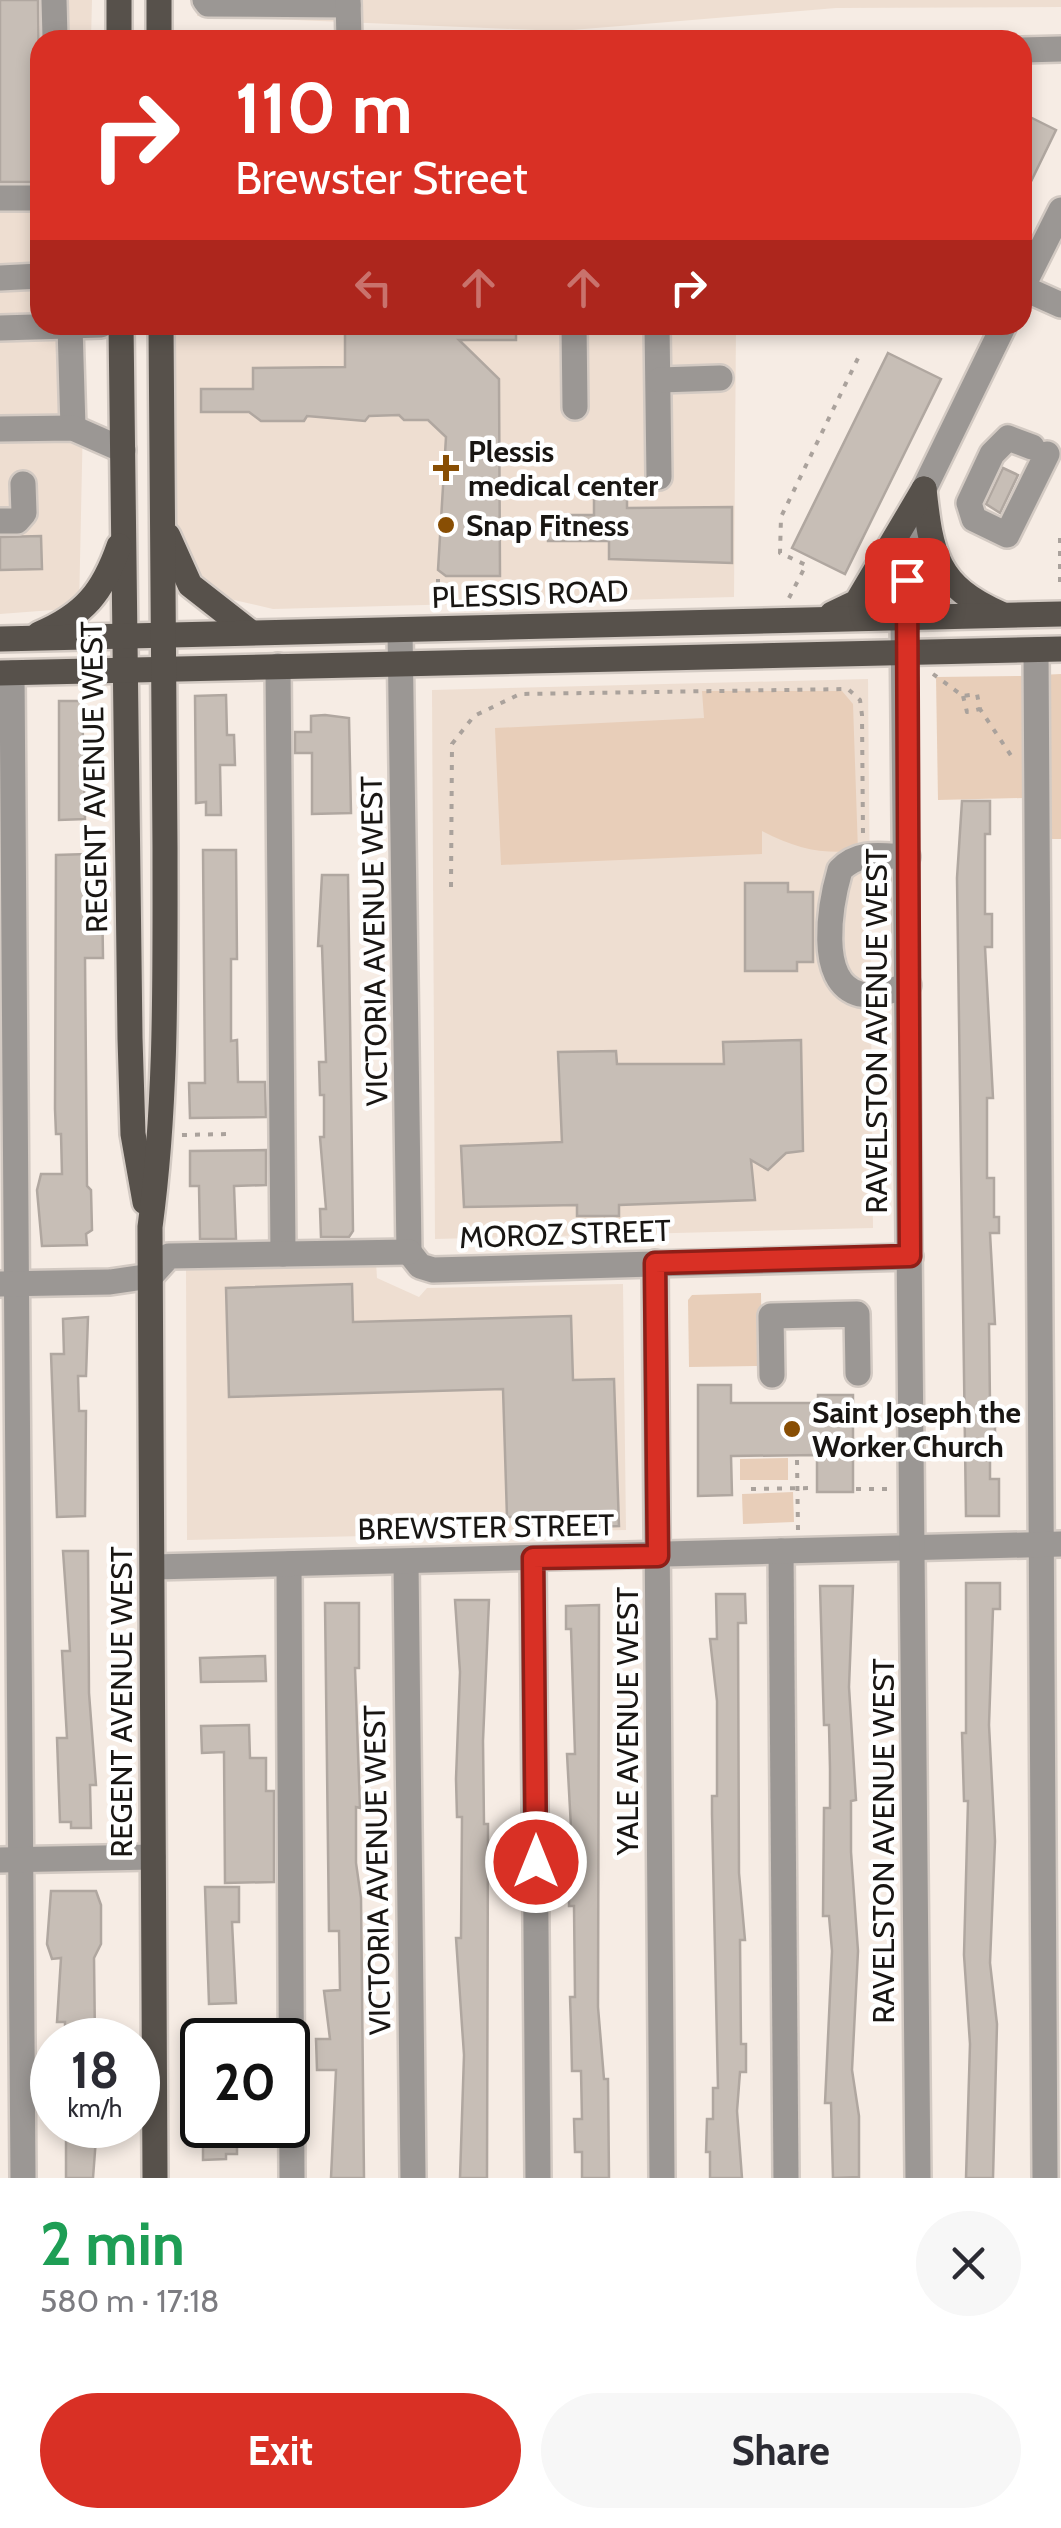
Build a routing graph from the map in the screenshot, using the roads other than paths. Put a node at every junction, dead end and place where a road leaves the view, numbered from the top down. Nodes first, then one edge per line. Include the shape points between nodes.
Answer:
1 (54, 0) edge
2 (119, 0) edge
3 (159, 0) edge
4 (206, 0) edge
5 (348, 2) edge
6 (55, 30) edge
7 (119, 30) edge
8 (159, 30) edge
9 (349, 30) edge
10 (1061, 49) edge
11 (1032, 50) edge
12 (0, 198) edge
13 (30, 198) edge
14 (1061, 210) edge
15 (1032, 268) edge
16 (30, 276) edge
17 (0, 278) edge
18 (1032, 292) edge
19 (1061, 305) edge
20 (30, 327) edge
21 (0, 328) edge
22 (70, 335) edge
23 (121, 335) edge
24 (161, 335) edge
25 (574, 335) edge
26 (658, 335) edge
27 (999, 335) edge
28 (720, 378) dead end
29 (660, 380) junction
30 (575, 408) dead end
31 (73, 428) junction
32 (0, 429) edge
33 (123, 450) junction
34 (659, 478) dead end
35 (23, 484) dead end
36 (924, 488) junction
37 (0, 521) edge
38 (162, 524) junction
39 (124, 533) junction
40 (1061, 614) edge
41 (904, 616) junction
42 (822, 617) junction
43 (1007, 617) junction
44 (400, 630) junction
45 (250, 632) junction
46 (166, 633) junction
47 (124, 636) junction
48 (30, 638) junction
49 (0, 639) edge
50 (1048, 649) edge
51 (905, 650) junction
52 (404, 664) junction
53 (278, 666) junction
54 (124, 671) junction
55 (166, 672) junction
56 (6, 673) edge
57 (907, 856) junction
58 (908, 985) junction
59 (150, 1227) junction
60 (410, 1252) junction
61 (283, 1254) junction
62 (910, 1256) junction
63 (655, 1263) junction
64 (151, 1276) junction
65 (8, 1284) edge
66 (858, 1373) dead end
67 (772, 1376) dead end
68 (1051, 1544) edge
69 (914, 1548) junction
70 (790, 1551) junction
71 (658, 1556) junction
72 (533, 1558) junction
73 (406, 1562) junction
74 (289, 1564) junction
75 (153, 1567) junction
76 (153, 1857) junction
77 (10, 1860) edge
78 (22, 2178) edge
79 (156, 2178) edge
80 (292, 2178) edge
81 (413, 2178) edge
82 (538, 2178) edge
83 (662, 2178) edge
84 (786, 2178) edge
85 (918, 2178) edge
86 (1045, 2178) edge

1 - 6 street
2 - 7 main road
3 - 8 main road
4 - 5 street
5 - 9 street
10 - 11 street
12 - 13 street
14 - 15 street
16 - 17 street
18 - 19 street
20 - 21 street
22 - 31 street
23 - 33 main road, REGENT AVENUE WEST
24 - 38 main road, REGENT AVENUE WEST
25 - 30 street
26 - 29 street
27 - 36 street, RAVELSTON AVENUE WEST
28 - 29 street
29 - 34 street
31 - 32 street
31 - 33 street
33 - 39 main road, REGENT AVENUE WEST
35 - 37 street via 24,514
36 - 41 street, RAVELSTON AVENUE WEST
36 - 42 main road via 857,602
36 - 43 main road via 930,543 944,575 976,603
38 - 45 main road via 190,586
38 - 46 main road, REGENT AVENUE WEST
39 - 47 main road, REGENT AVENUE WEST
39 - 48 main road via 92,602
40 - 43 main road, PLESSIS ROAD
41 - 42 main road, PLESSIS ROAD
41 - 43 main road, PLESSIS ROAD
41 - 51 street, RAVELSTON AVENUE WEST
42 - 44 main road, PLESSIS ROAD
44 - 45 main road, PLESSIS ROAD
44 - 52 street, VICTORIA AVENUE WEST
45 - 46 main road, PLESSIS ROAD
46 - 47 main road, PLESSIS ROAD
46 - 55 main road, REGENT AVENUE WEST
47 - 48 main road, PLESSIS ROAD
47 - 54 main road, REGENT AVENUE WEST
48 - 49 main road, PLESSIS ROAD
50 - 51 main road
50 - 68 street via 1035,766
51 - 52 main road
51 - 57 street, RAVELSTON AVENUE WEST
52 - 53 main road
52 - 60 street, VICTORIA AVENUE WEST
53 - 55 main road
53 - 61 street
54 - 55 main road
54 - 56 main road
54 - 59 main road, REGENT AVENUE WEST via 133,1134
55 - 59 main road, REGENT AVENUE WEST via 162,1134
56 - 65 street
57 - 58 street, RAVELSTON AVENUE WEST
57 - 58 street via 863,855 840,870 832,962 836,977 857,993
58 - 62 street, RAVELSTON AVENUE WEST
59 - 64 main road, REGENT AVENUE WEST
60 - 61 street, MOROZ STREET
60 - 63 street, MOROZ STREET via 420,1266 434,1270
61 - 64 street, MOROZ STREET via 169,1256
62 - 63 street, MOROZ STREET
62 - 69 street, RAVELSTON AVENUE WEST
63 - 71 street, YALE AVENUE WEST
64 - 65 street, MOROZ STREET
64 - 75 main road, REGENT AVENUE WEST
65 - 77 street
66 - 67 street via 856,1314 771,1316
68 - 69 street, BREWSTER STREET
68 - 86 street
69 - 70 street, BREWSTER STREET
69 - 85 street, RAVELSTON AVENUE WEST
70 - 71 street, BREWSTER STREET
70 - 84 street
71 - 72 street, BREWSTER STREET
71 - 83 street, YALE AVENUE WEST
72 - 73 street, BREWSTER STREET
72 - 82 street
73 - 74 street, BREWSTER STREET
73 - 81 street, VICTORIA AVENUE WEST
74 - 75 street, BREWSTER STREET
74 - 80 street
75 - 76 main road, REGENT AVENUE WEST
76 - 77 street
76 - 79 main road, REGENT AVENUE WEST
77 - 78 street

